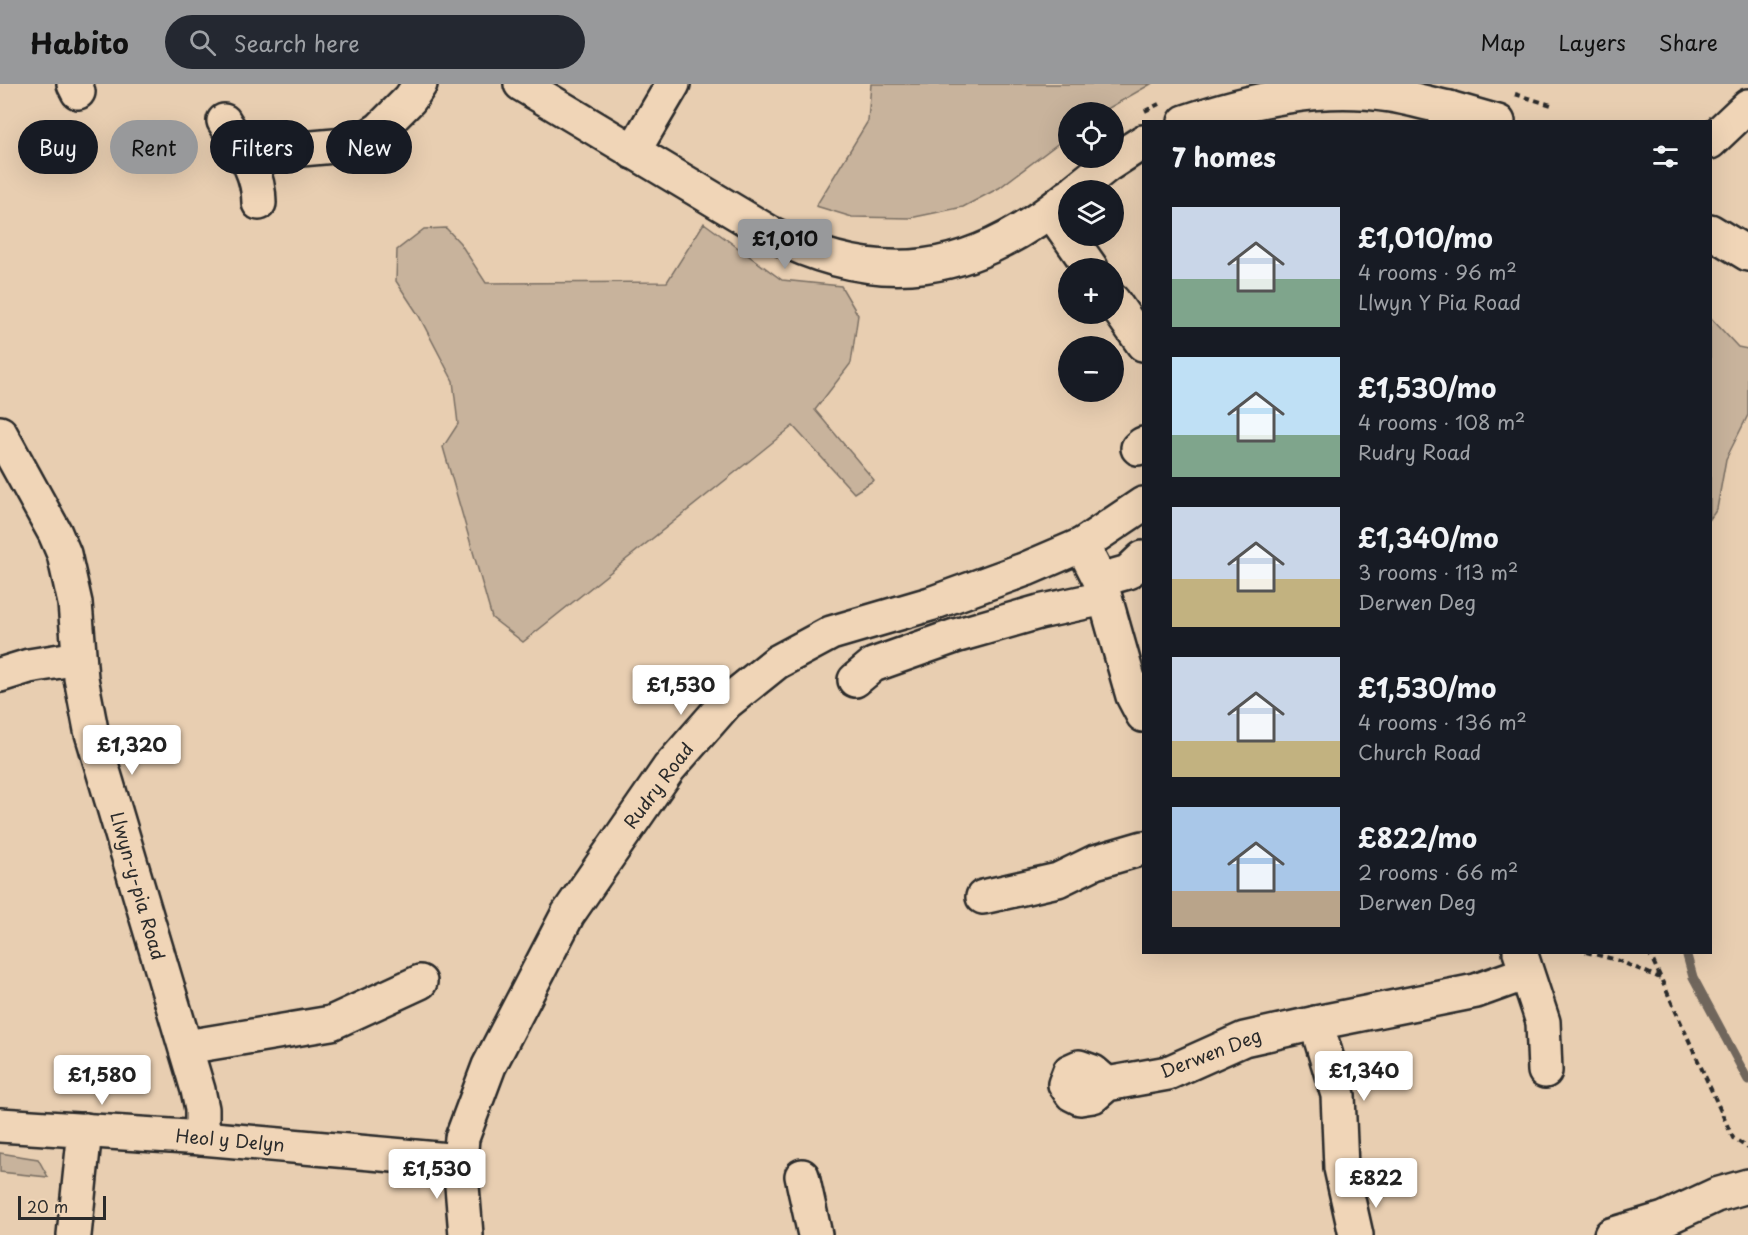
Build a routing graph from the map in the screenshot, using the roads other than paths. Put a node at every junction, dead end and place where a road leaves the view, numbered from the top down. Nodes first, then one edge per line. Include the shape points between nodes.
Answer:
1 (420, 84) edge
2 (521, 84) edge
3 (673, 84) edge
4 (1748, 106) edge
5 (1447, 115) edge
6 (1191, 120) edge
7 (1483, 120) edge
8 (1712, 140) edge
9 (1142, 143) edge
10 (314, 148) edge
11 (633, 152) junction
12 (255, 174) edge
13 (1088, 180) edge
14 (260, 203) dead end
15 (1058, 205) edge
16 (1712, 232) edge
17 (1748, 254) edge
18 (1124, 317) edge
19 (1142, 343) edge
20 (0, 433) edge
21 (1142, 505) edge
22 (1082, 545) junction
23 (1142, 559) edge
24 (1102, 589) junction
25 (79, 658) junction
26 (0, 675) edge
27 (855, 680) dead end
28 (1142, 714) edge
29 (1142, 848) edge
30 (983, 897) dead end
31 (1523, 963) edge
32 (420, 982) dead end
33 (1316, 1023) junction
34 (186, 1047) junction
35 (1545, 1071) dead end
36 (1107, 1084) dead end
37 (0, 1125) edge
38 (85, 1130) junction
39 (202, 1138) junction
40 (460, 1161) junction
41 (802, 1176) dead end
42 (1748, 1186) edge
43 (74, 1235) edge
44 (466, 1235) edge
45 (815, 1235) edge
46 (1356, 1235) edge
47 (1611, 1235) edge

1 - 10 street via 380,129 357,144
2 - 11 street
3 - 11 street
4 - 8 street
5 - 6 street via 1389,94 1350,91 1303,93 1228,108
5 - 7 street
9 - 13 street
11 - 15 street via 802,250 865,267 904,268 953,261 1015,235
12 - 14 street
16 - 17 street
18 - 19 street
20 - 25 street, Llwyn-y-pia Road via 64,554 75,603
21 - 22 street, Rudry Road
22 - 24 street
22 - 40 street, Rudry Road via 930,604 831,633 777,662 726,704 669,768 568,914 489,1066 462,1137
23 - 24 street
24 - 27 street via 873,665
24 - 28 street via 1133,696
25 - 26 street
25 - 34 street, Llwyn-y-pia Road via 91,730
29 - 30 street via 1095,862 1058,880
31 - 33 street, Derwen Deg via 1476,992
31 - 35 street via 1543,1022
32 - 34 street via 331,1023
33 - 36 street, Derwen Deg via 1244,1039 1168,1073
33 - 46 street via 1338,1095 1341,1168
34 - 39 street, Llwyn-y-pia Road via 202,1109
37 - 38 street, Heol y Delyn
38 - 39 street, Heol y Delyn
38 - 43 street
39 - 40 street, Heol y Delyn
40 - 44 street, Rudry Road
41 - 45 street
42 - 47 street

